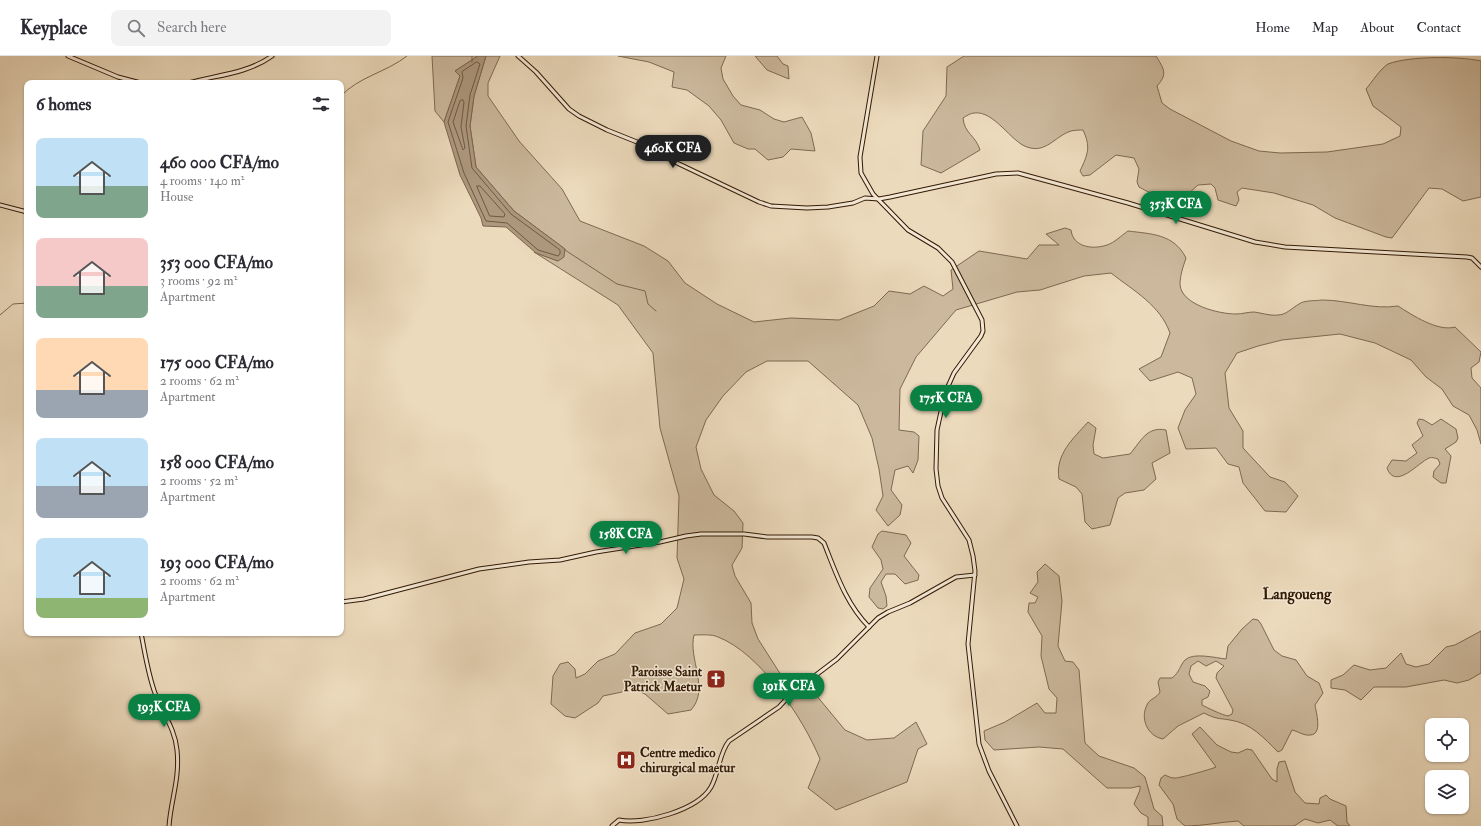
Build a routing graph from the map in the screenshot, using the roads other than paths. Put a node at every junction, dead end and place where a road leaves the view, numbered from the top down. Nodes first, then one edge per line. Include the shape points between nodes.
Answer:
1 (68, 56) edge
2 (272, 56) edge
3 (518, 56) edge
4 (877, 56) edge
5 (130, 80) edge
6 (202, 80) edge
7 (879, 199) junction
8 (0, 205) edge
9 (24, 211) edge
10 (1481, 267) edge
11 (975, 575) junction
12 (344, 602) edge
13 (869, 627) junction
14 (142, 636) edge
15 (169, 826) edge
16 (612, 826) edge
17 (1017, 826) edge

1 - 5 street
2 - 6 street via 242,71
3 - 7 street via 569,109 579,116 652,148 677,163 759,202 772,206 807,208 828,207 865,198
4 - 7 street via 860,157 863,180
7 - 10 street via 996,174 1018,173 1256,242 1285,247 1467,257 1472,258
7 - 11 street via 908,230 938,248 952,262 982,320 981,336 950,380 940,408 937,430 938,486 949,510 969,540
8 - 9 street
11 - 13 street via 956,577 910,603 888,612
11 - 17 street via 968,644 979,744 989,771
12 - 13 street via 364,599 479,569 560,560 701,534 812,537 824,543 846,596
13 - 16 street via 838,659 791,694 779,707 729,741 711,788 703,797 679,810 631,822 619,820
14 - 15 street via 155,692 176,739 177,784

